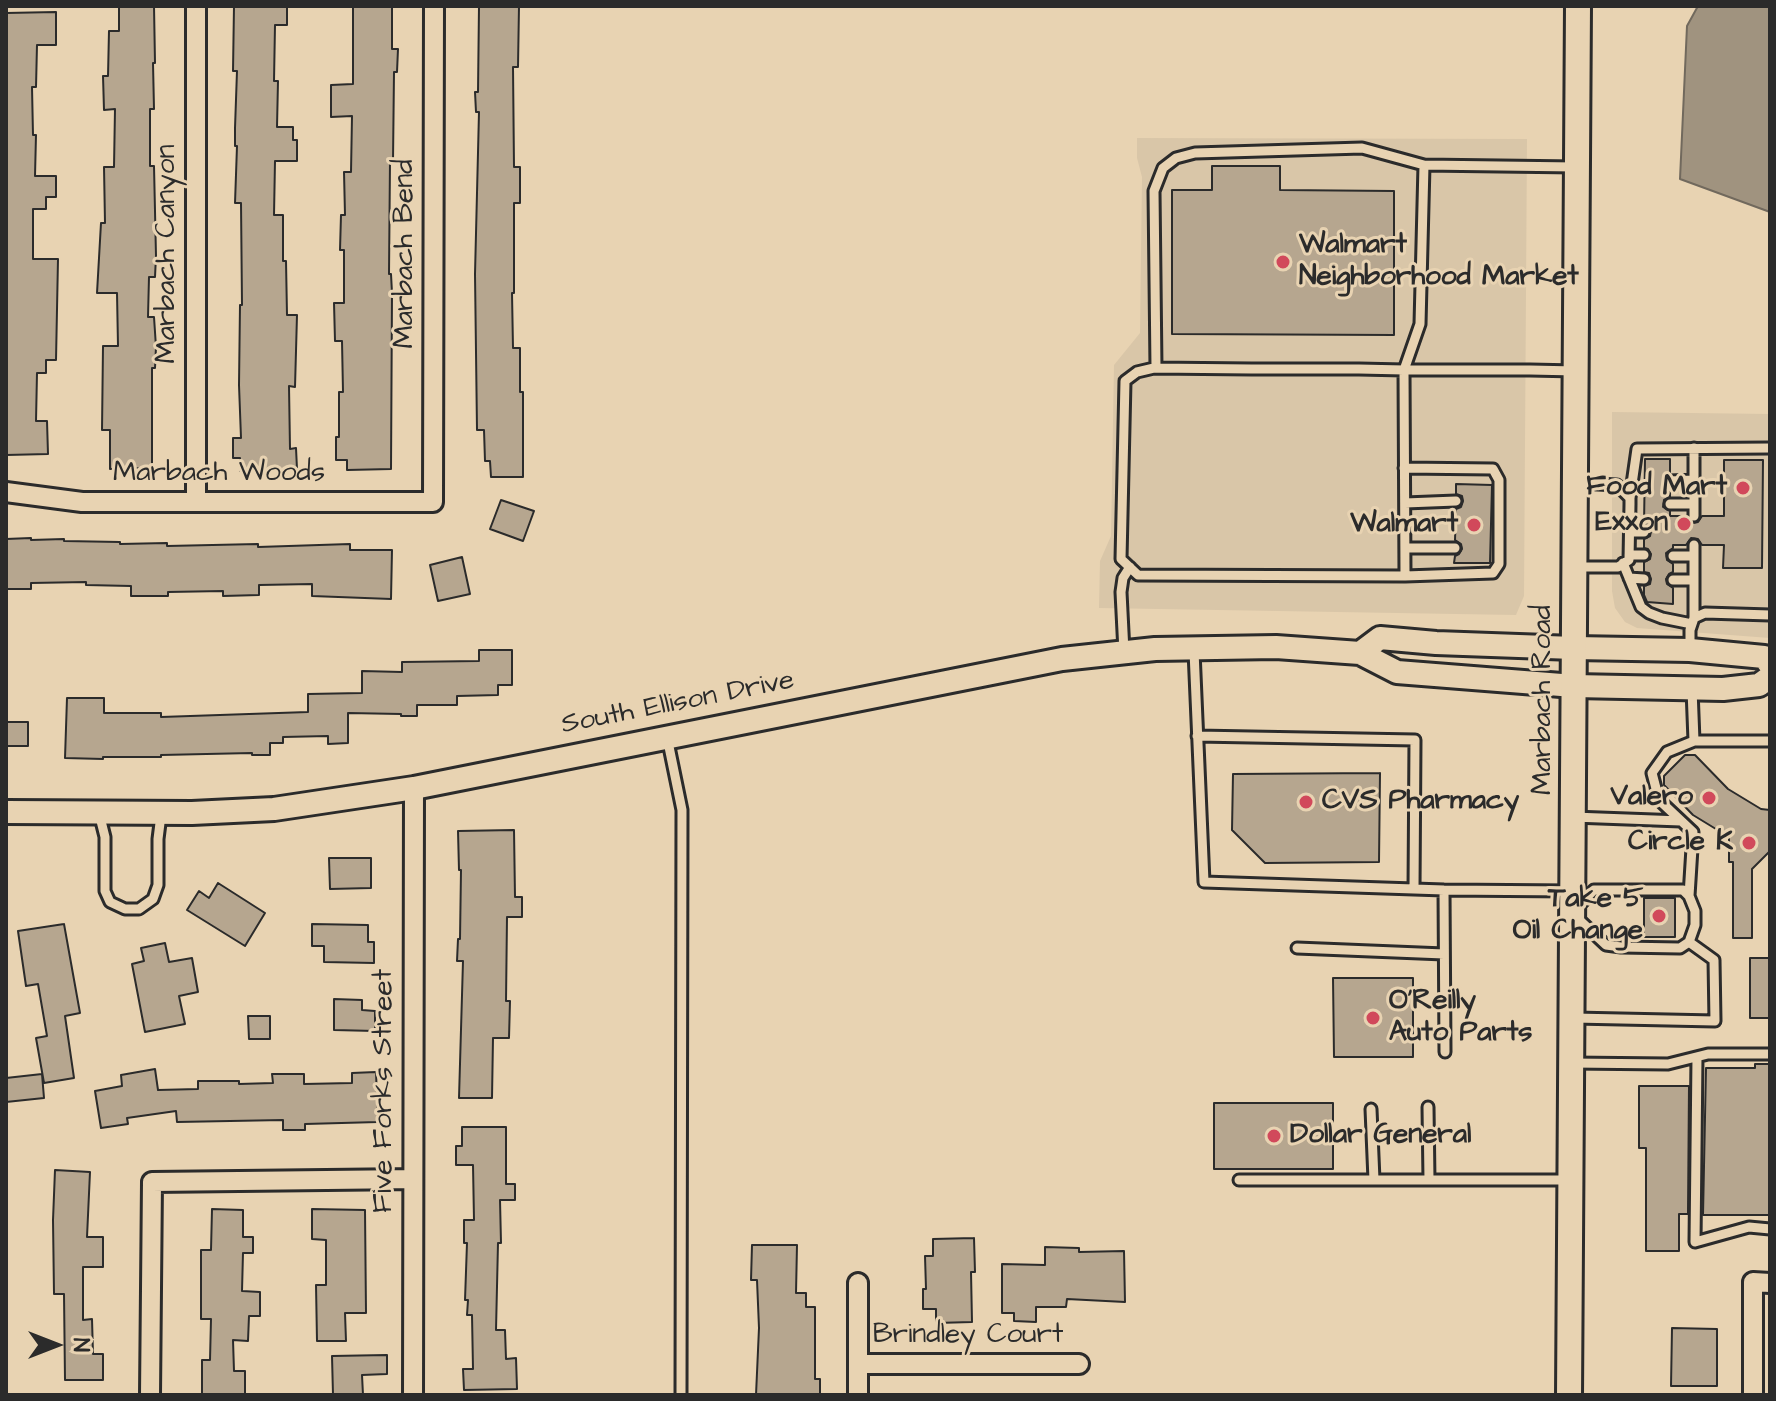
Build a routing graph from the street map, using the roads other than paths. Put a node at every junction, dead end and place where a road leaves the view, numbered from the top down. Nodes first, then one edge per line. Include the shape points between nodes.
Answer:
1 (196, 6) edge
2 (434, 6) edge
3 (1578, 6) edge
4 (1424, 165) junction
5 (1577, 167) junction
6 (1156, 368) junction
7 (1404, 370) junction
8 (1576, 371) junction
9 (1694, 448) junction
10 (1770, 448) edge
11 (1404, 468) junction
12 (1694, 480) junction
13 (1633, 481) junction
14 (1645, 481) dead end
15 (1670, 481) dead end
16 (1575, 483) junction
17 (6, 492) edge
18 (196, 501) junction
19 (1456, 501) dead end
20 (1630, 501) junction
21 (433, 502) joint
22 (1405, 503) junction
23 (1645, 504) dead end
24 (1670, 504) dead end
25 (1694, 504) junction
26 (1694, 516) dead end
27 (1630, 532) junction
28 (1644, 532) dead end
29 (1405, 548) junction
30 (1455, 548) dead end
31 (1644, 555) dead end
32 (1673, 556) dead end
33 (1626, 559) junction
34 (1130, 567) junction
35 (1575, 567) junction
36 (1405, 576) junction
37 (1629, 578) junction
38 (1644, 579) dead end
39 (1673, 580) dead end
40 (1694, 580) junction
41 (1770, 615) edge
42 (1693, 621) junction
43 (1194, 648) junction
44 (1574, 648) junction
45 (1690, 650) junction
46 (1124, 652) junction
47 (1360, 653) junction
48 (1770, 665) edge
49 (1770, 677) edge
50 (1574, 686) junction
51 (1692, 689) junction
52 (1197, 736) junction
53 (667, 737) junction
54 (1694, 741) junction
55 (1770, 741) edge
56 (414, 788) junction
57 (6, 812) edge
58 (99, 813) junction
59 (161, 813) junction
60 (1573, 817) junction
61 (1681, 821) junction
62 (1414, 889) junction
63 (1444, 890) junction
64 (1686, 893) junction
65 (1572, 902) junction
66 (1689, 942) junction
67 (1297, 948) dead end
68 (1444, 954) junction
69 (1572, 1018) junction
70 (1445, 1052) dead end
71 (1770, 1054) edge
72 (1697, 1057) junction
73 (1571, 1063) junction
74 (1428, 1107) dead end
75 (1371, 1109) dead end
76 (413, 1179) junction
77 (1239, 1180) dead end
78 (1374, 1180) junction
79 (1429, 1180) junction
80 (1570, 1180) junction
81 (1770, 1229) edge
82 (1761, 1282) edge
83 (858, 1283) dead end
84 (858, 1364) junction
85 (1079, 1364) dead end
86 (150, 1395) edge
87 (413, 1395) edge
88 (681, 1395) edge
89 (858, 1395) edge
90 (1569, 1395) edge
91 (1753, 1395) edge

1 - 18 street, Marbach Canyon
2 - 21 street, Marbach Bend
3 - 5 main road, Marbach Road
4 - 5 lane
4 - 6 lane via 1362,148 1176,158 1163,168 1154,191
4 - 7 lane via 1420,324
5 - 8 main road, Marbach Road
6 - 7 lane
6 - 34 lane via 1125,381 1121,559
7 - 8 lane
7 - 11 lane
8 - 16 main road, Marbach Road
9 - 10 lane
9 - 12 lane
9 - 13 lane via 1637,449
11 - 22 lane
11 - 36 lane via 1493,469 1499,480 1499,564 1493,573
12 - 15 lane
12 - 25 lane
13 - 14 lane
13 - 20 lane
16 - 20 lane via 1617,485
16 - 35 main road, Marbach Road
17 - 18 street, Marbach Woods via 82,502
18 - 21 street, Marbach Woods
19 - 22 lane
20 - 23 lane
20 - 27 lane
22 - 29 lane
24 - 25 lane
25 - 26 lane
27 - 28 lane
27 - 33 lane
29 - 30 lane
29 - 36 lane
31 - 33 lane
32 - 40 lane via 1694,550
33 - 35 lane via 1618,567
33 - 37 lane
34 - 36 lane via 1138,575
34 - 46 lane via 1121,592
35 - 44 main road, Marbach Road
37 - 38 lane
37 - 42 lane via 1649,613
39 - 40 lane
40 - 42 lane
41 - 42 lane via 1705,613
42 - 45 lane
43 - 46 street, South Ellison Drive
43 - 47 street, South Ellison Drive
43 - 52 lane
44 - 45 street, South Ellison Drive
44 - 47 street, South Ellison Drive via 1380,638
44 - 50 main road, Marbach Road
45 - 48 street, South Ellison Drive via 1764,657
45 - 51 street
46 - 53 street, South Ellison Drive via 1062,659
47 - 50 street, South Ellison Drive via 1397,672
49 - 51 street, South Ellison Drive via 1759,685
50 - 51 street, South Ellison Drive
50 - 60 main road, Marbach Road
51 - 54 lane
52 - 62 lane via 1204,882
52 - 62 lane via 1415,740
53 - 56 street, South Ellison Drive
53 - 88 lane via 682,810
54 - 55 lane
54 - 61 lane via 1667,752 1652,773 1659,800
56 - 59 street, South Ellison Drive via 274,809
56 - 76 street, Five Forks Street
57 - 58 street, South Ellison Drive
58 - 59 street, South Ellison Drive
58 - 59 lane via 105,837 105,891 110,902 125,909 139,909 153,899
60 - 61 lane
60 - 65 main road, Marbach Road
61 - 64 lane via 1693,832
62 - 63 lane
63 - 65 lane
63 - 68 lane
64 - 65 lane via 1594,890
64 - 66 lane via 1695,911
65 - 66 lane via 1606,945 1680,948
65 - 69 main road, Marbach Road
66 - 69 lane via 1714,960 1715,1021
67 - 68 lane
68 - 70 lane
69 - 73 main road, Marbach Road
71 - 72 lane
72 - 73 lane via 1668,1064
72 - 81 lane via 1695,1242 1749,1227
73 - 80 main road, Marbach Road
74 - 79 lane
75 - 78 lane
76 - 86 street via 152,1182
76 - 87 street, Five Forks Street
77 - 78 lane
78 - 79 lane
79 - 80 lane
80 - 90 main road, Marbach Road
82 - 91 street
83 - 84 street
84 - 85 street, Brindley Court
84 - 89 street

